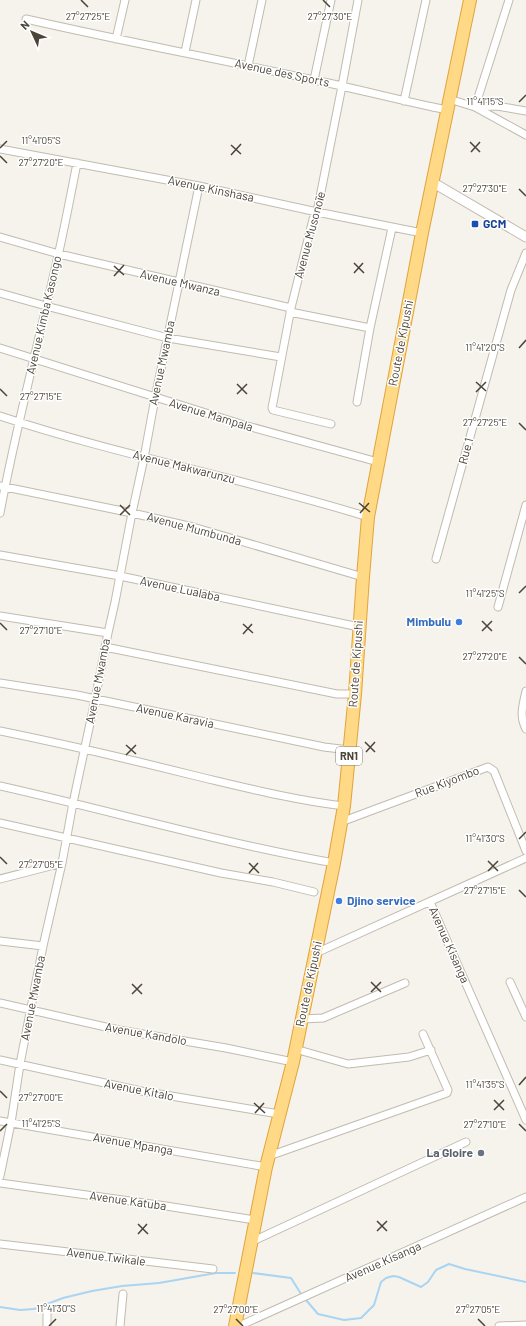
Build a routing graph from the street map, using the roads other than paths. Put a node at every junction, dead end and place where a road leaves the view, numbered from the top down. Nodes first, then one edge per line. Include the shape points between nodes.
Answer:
1 (125, 0) edge
2 (196, 0) edge
3 (262, 0) edge
4 (330, 0) edge
5 (358, 0) edge
6 (426, 0) edge
7 (470, 0) edge
8 (509, 0) edge
9 (26, 19) dead end
10 (116, 39) junction
11 (185, 52) junction
12 (248, 66) junction
13 (314, 80) junction
14 (342, 86) junction
15 (404, 101) junction
16 (448, 105) junction
17 (475, 107) junction
18 (526, 111) edge
19 (526, 135) edge
20 (0, 149) edge
21 (77, 163) junction
22 (432, 182) junction
23 (199, 186) junction
24 (317, 212) junction
25 (392, 228) junction
26 (422, 233) junction
27 (526, 236) edge
28 (0, 237) edge
29 (526, 253) edge
30 (59, 254) junction
31 (178, 283) junction
32 (0, 293) edge
33 (46, 306) junction
34 (290, 310) junction
35 (370, 328) junction
36 (168, 338) junction
37 (0, 348) edge
38 (281, 357) junction
39 (33, 358) junction
40 (155, 398) junction
41 (357, 402) dead end
42 (0, 416) edge
43 (19, 422) junction
44 (331, 424) dead end
45 (144, 458) junction
46 (378, 462) junction
47 (2, 486) edge
48 (526, 506) edge
49 (0, 513) edge
50 (132, 513) junction
51 (368, 517) junction
52 (0, 555) edge
53 (436, 558) dead end
54 (120, 576) junction
55 (362, 577) junction
56 (498, 607) dead end
57 (0, 616) edge
58 (359, 627) junction
59 (108, 633) junction
60 (105, 647) junction
61 (0, 683) edge
62 (526, 691) edge
63 (355, 694) junction
64 (95, 700) junction
65 (526, 729) edge
66 (0, 731) edge
67 (84, 748) junction
68 (349, 750) junction
69 (0, 786) edge
70 (73, 803) junction
71 (344, 806) junction
72 (341, 822) junction
73 (0, 823) edge
74 (67, 837) junction
75 (526, 851) edge
76 (526, 858) edge
77 (62, 863) junction
78 (334, 863) junction
79 (0, 879) edge
80 (314, 892) dead end
81 (430, 902) junction
82 (0, 941) edge
83 (43, 946) junction
84 (316, 953) junction
85 (510, 982) dead end
86 (405, 983) dead end
87 (0, 1003) edge
88 (31, 1010) junction
89 (526, 1017) edge
90 (302, 1019) junction
91 (423, 1034) dead end
92 (295, 1049) junction
93 (431, 1050) junction
94 (0, 1060) edge
95 (293, 1062) junction
96 (20, 1064) junction
97 (279, 1114) junction
98 (526, 1120) edge
99 (0, 1121) edge
100 (11, 1123) junction
101 (466, 1142) dead end
102 (268, 1162) junction
103 (0, 1176) edge
104 (0, 1183) edge
105 (526, 1197) edge
106 (255, 1220) junction
107 (251, 1242) junction
108 (0, 1244) edge
109 (213, 1269) dead end
110 (123, 1294) dead end
111 (47, 1312) dead end
112 (47, 1326) edge
113 (120, 1326) edge
114 (235, 1326) edge
115 (239, 1326) edge
116 (499, 1326) edge
117 (516, 1326) edge
118 (526, 1326) edge

1 - 10 street
2 - 11 street
3 - 12 street
4 - 13 street
5 - 14 street, Avenue Musonoïe
6 - 15 street
7 - 16 highway, Route de Kipushi / RN1
8 - 17 street
9 - 10 street, Avenue des Sports
10 - 11 street, Avenue des Sports
11 - 12 street, Avenue des Sports
12 - 13 street, Avenue des Sports
13 - 14 street, Avenue des Sports
14 - 15 street, Avenue des Sports
14 - 24 street, Avenue Musonoïe
15 - 16 street, Avenue des Sports
16 - 17 street, Avenue des Sports
16 - 22 highway, Route de Kipushi / RN1
17 - 18 street via 497,106
17 - 19 street, Avenue des Sports
20 - 21 street, Avenue Kinshasa
21 - 23 street, Avenue Kinshasa
21 - 30 street, Avenue Kimba Kasongo
22 - 26 highway, Route de Kipushi / RN1
22 - 27 street
23 - 24 street, Avenue Kinshasa
23 - 31 street, Avenue Mwamba
24 - 25 street, Avenue Kinshasa
24 - 34 street, Avenue Musonoïe
25 - 26 street, Avenue Kinshasa
25 - 35 street
26 - 46 highway, Route de Kipushi / RN1
28 - 30 street, Avenue Mwanza
29 - 53 street, Rue 1 via 510,290
30 - 31 street, Avenue Mwanza
30 - 33 street, Avenue Kimba Kasongo
31 - 34 street, Avenue Mwanza
31 - 36 street, Avenue Mwamba
32 - 33 street
33 - 36 street
33 - 39 street, Avenue Kimba Kasongo
34 - 35 street, Avenue Mwanza
34 - 38 street, Avenue Musonoïe
35 - 41 street
36 - 38 street
36 - 40 street, Avenue Mwamba
37 - 39 street, Avenue Mampala
38 - 44 street, Avenue Musonoïe via 272,409
39 - 40 street, Avenue Mampala
39 - 43 street, Avenue Kimba Kasongo
40 - 45 street, Avenue Mwamba
40 - 46 street, Avenue Mampala
42 - 43 street, Avenue Makwarunzu
43 - 45 street, Avenue Makwarunzu
43 - 47 street, Avenue Kimba Kasongo
45 - 50 street, Avenue Mwamba
45 - 51 street, Avenue Makwarunzu via 202,471
46 - 51 highway, Route de Kipushi / RN1
47 - 49 street, Avenue Kimba Kasongo
47 - 50 street, Avenue Mumbunda
48 - 56 street
50 - 54 street, Avenue Mwamba
50 - 55 street, Avenue Mumbunda via 193,527
51 - 55 highway, Route de Kipushi / RN1
52 - 54 street, Avenue Lualaba
54 - 58 street, Avenue Lualaba
54 - 59 street, Avenue Mwamba
55 - 58 highway, Route de Kipushi / RN1
57 - 59 street
58 - 63 highway, Route de Kipushi / RN1
59 - 60 street, Avenue Mwamba
60 - 63 street via 337,694
60 - 64 street, Avenue Mwamba
61 - 64 street, Avenue Karavia
62 - 65 street via 521,718
63 - 68 highway, Route de Kipushi / RN1
64 - 67 street, Avenue Mwamba
64 - 68 street, Avenue Karavia
66 - 67 street
67 - 70 street, Avenue Mwamba
67 - 71 street via 272,794
68 - 71 highway, Route de Kipushi / RN1
69 - 70 street
70 - 74 street, Avenue Mwamba
70 - 78 street via 220,839
71 - 72 highway, Route de Kipushi / RN1
72 - 75 street, Rue Kiyombo via 488,767 494,771
72 - 78 highway, Route de Kipushi / RN1
73 - 74 street
74 - 77 street, Avenue Mwamba
74 - 80 street
76 - 81 street
77 - 79 street
77 - 83 street, Avenue Mwamba
78 - 84 highway, Route de Kipushi / RN1
81 - 84 street
81 - 98 street, Avenue Kisanga
82 - 83 street
83 - 88 street, Avenue Mwamba
84 - 90 highway, Route de Kipushi / RN1
85 - 89 street
86 - 90 street via 322,1018
87 - 88 street, Avenue Kandolo
88 - 95 street, Avenue Kandolo via 119,1030
88 - 96 street, Avenue Mwamba
90 - 92 highway, Route de Kipushi / RN1
91 - 93 street
92 - 93 street via 348,1064 409,1057
92 - 95 highway, Route de Kipushi / RN1
93 - 102 street via 448,1090 446,1094
94 - 96 street, Avenue Kitalo
95 - 97 highway, Route de Kipushi / RN1
96 - 97 street, Avenue Kitalo via 141,1090
96 - 100 street, Avenue Mwamba
97 - 102 highway, Route de Kipushi / RN1
99 - 100 street, Avenue Mpanga
100 - 102 street, Avenue Mpanga
100 - 103 street, Avenue Mwamba
101 - 107 street
102 - 106 highway, Route de Kipushi / RN1
104 - 106 street, Avenue Katuba
105 - 115 street, Avenue Kisanga
106 - 107 highway, Route de Kipushi / RN1
107 - 114 highway, Route de Kipushi / RN1
108 - 109 street, Avenue Twikale
110 - 113 street
111 - 112 street
116 - 117 street
117 - 118 street

